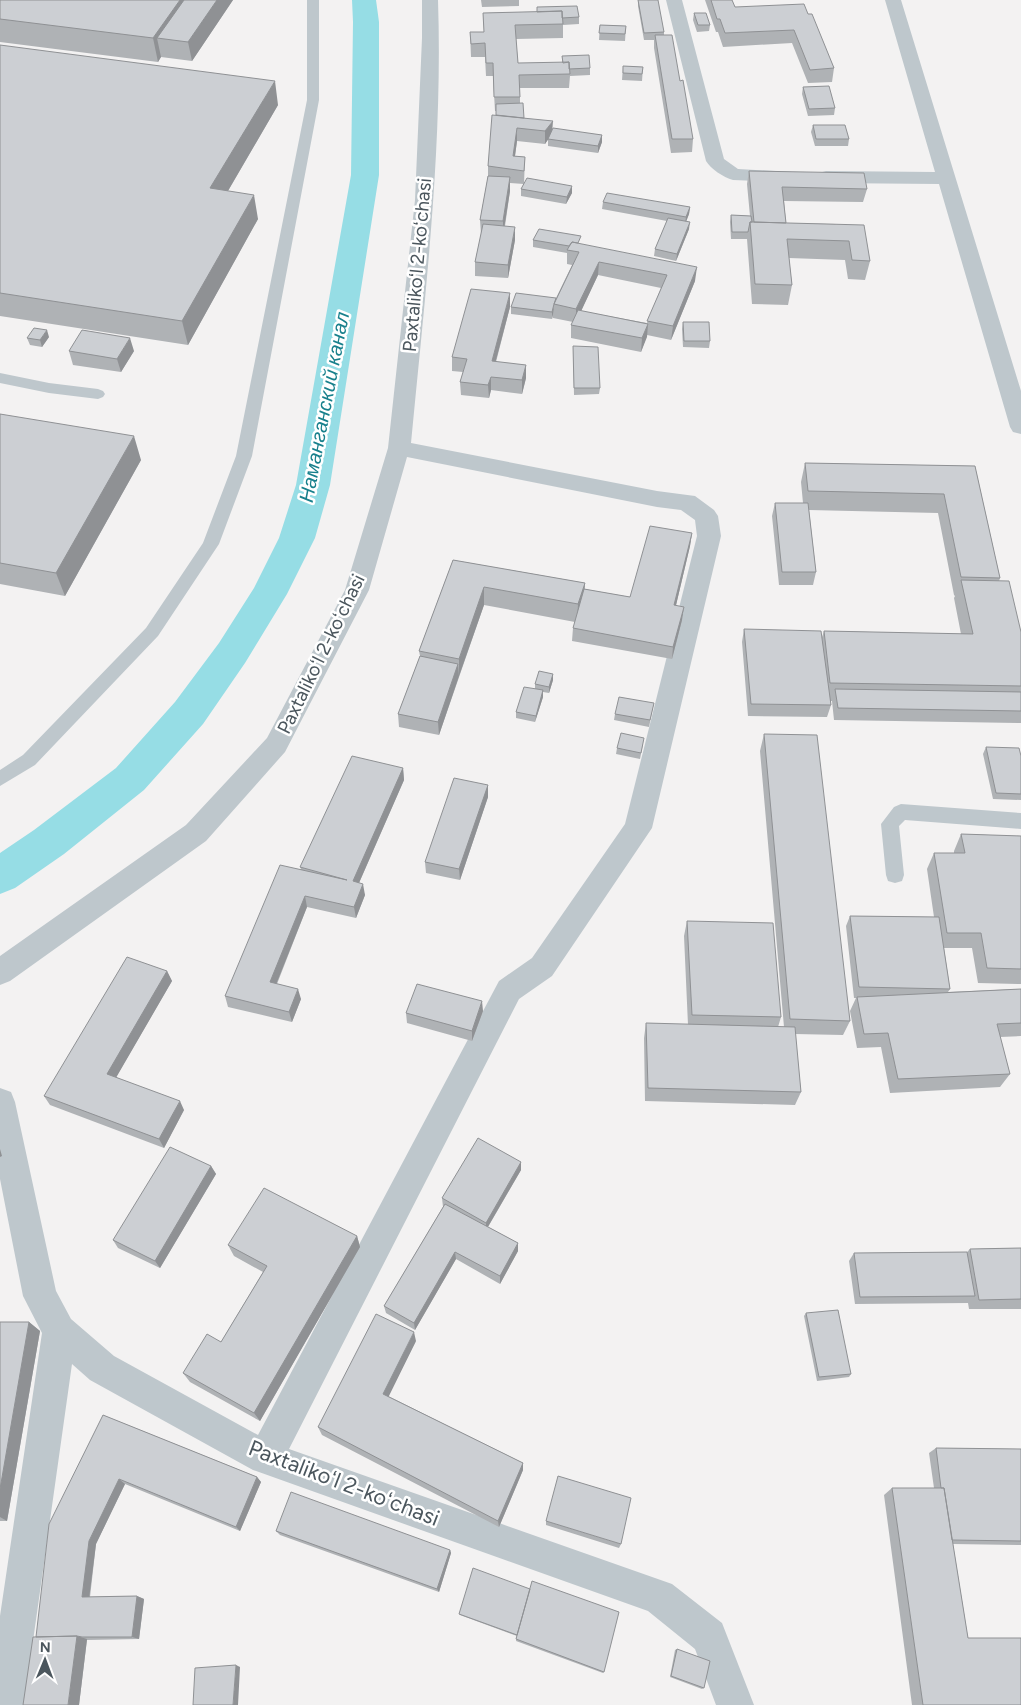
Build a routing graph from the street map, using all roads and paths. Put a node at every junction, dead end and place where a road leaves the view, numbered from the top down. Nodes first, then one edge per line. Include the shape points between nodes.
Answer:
1 (313, 0) edge
2 (430, 0) edge
3 (674, 0) edge
4 (893, 0) edge
5 (947, 178) junction
6 (0, 378) edge
7 (98, 394) dead end
8 (1021, 427) edge
9 (399, 448) junction
10 (0, 779) edge
11 (1021, 821) edge
12 (895, 875) dead end
13 (0, 972) edge
14 (0, 1102) edge
15 (59, 1331) junction
16 (265, 1458) junction
17 (4, 1705) edge
18 (736, 1705) edge

1 - 10 lane via 312,100 244,456 211,544 152,632 29,760
2 - 9 street, Paxtalikoʻl 2-koʻchasi via 425,200
3 - 5 street via 715,161 732,174
4 - 5 street
5 - 8 street
6 - 7 lane
9 - 13 street, Paxtalikoʻl 2-koʻchasi via 357,590 276,745 196,833
9 - 16 street via 657,499 687,502 706,516 709,536 638,828 542,967 509,990
11 - 12 lane via 902,812 890,824
14 - 15 street, Paxtalikoʻl 2-koʻchasi via 40,1296
15 - 16 street, Paxtalikoʻl 2-koʻchasi via 102,1368
15 - 17 street
16 - 18 street, Paxtalikoʻl 2-koʻchasi via 659,1597 710,1636

